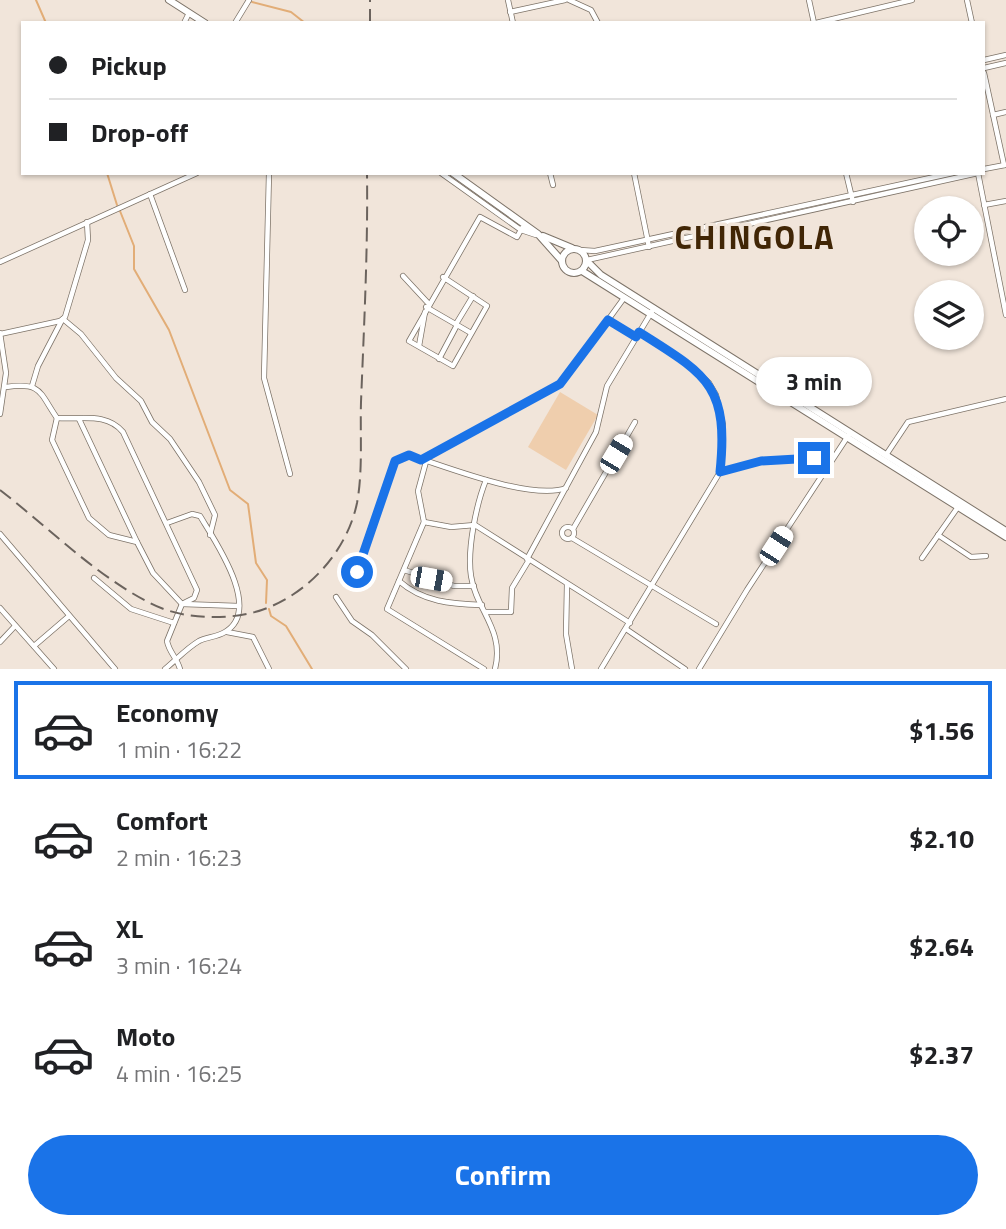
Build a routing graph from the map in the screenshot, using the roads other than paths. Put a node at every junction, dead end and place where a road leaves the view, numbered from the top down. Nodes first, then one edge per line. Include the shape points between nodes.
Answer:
1 (169, 0) edge
2 (249, 0) edge
3 (508, 0) edge
4 (567, 0) edge
5 (808, 0) edge
6 (912, 0) edge
7 (967, 0) edge
8 (510, 12) junction
9 (190, 13) junction
10 (185, 21) edge
11 (202, 21) edge
12 (236, 21) edge
13 (512, 21) edge
14 (597, 21) edge
15 (814, 21) edge
16 (823, 21) edge
17 (972, 21) edge
18 (1006, 55) edge
19 (985, 60) edge
20 (1006, 63) edge
21 (985, 71) edge
22 (985, 76) edge
23 (1006, 112) edge
24 (993, 115) junction
25 (1005, 165) edge
26 (985, 169) edge
27 (193, 175) edge
28 (269, 175) edge
29 (444, 175) edge
30 (456, 175) edge
31 (550, 175) edge
32 (634, 175) edge
33 (846, 175) edge
34 (944, 175) edge
35 (969, 175) edge
36 (978, 175) edge
37 (553, 185) dead end
38 (150, 194) junction
39 (851, 196) junction
40 (982, 196) edge
41 (1006, 201) edge
42 (853, 202) junction
43 (984, 205) joint
44 (786, 210) junction
45 (787, 217) junction
46 (87, 222) junction
47 (531, 228) junction
48 (521, 230) junction
49 (539, 235) junction
50 (648, 240) junction
51 (649, 247) junction
52 (577, 249) junction
53 (603, 258) junction
54 (562, 261) junction
55 (587, 261) junction
56 (0, 262) edge
57 (582, 271) junction
58 (598, 272) junction
59 (403, 276) dead end
60 (443, 277) junction
61 (185, 290) dead end
62 (473, 296) junction
63 (626, 296) junction
64 (426, 307) junction
65 (653, 310) junction
66 (1006, 315) edge
67 (63, 319) junction
68 (608, 320) junction
69 (456, 324) junction
70 (0, 333) edge
71 (471, 333) junction
72 (637, 335) junction
73 (419, 346) junction
74 (439, 359) junction
75 (32, 386) junction
76 (6, 387) junction
77 (1006, 399) edge
78 (0, 414) edge
79 (57, 418) junction
80 (79, 419) junction
81 (635, 422) dead end
82 (849, 434) junction
83 (885, 457) junction
84 (814, 458) dead end
85 (424, 460) junction
86 (720, 472) junction
87 (290, 474) dead end
88 (486, 480) junction
89 (566, 488) junction
90 (959, 505) junction
91 (424, 522) junction
92 (167, 523) junction
93 (475, 525) junction
94 (0, 534) edge
95 (1006, 534) edge
96 (210, 535) junction
97 (938, 535) junction
98 (137, 542) junction
99 (986, 555) dead end
100 (922, 558) dead end
101 (528, 560) junction
102 (404, 570) junction
103 (94, 578) dead end
104 (353, 581) dead end
105 (399, 581) junction
106 (568, 584) junction
107 (474, 586) junction
108 (653, 586) junction
109 (336, 597) dead end
110 (182, 604) junction
111 (482, 605) junction
112 (239, 606) junction
113 (0, 608) edge
114 (486, 612) junction
115 (69, 616) junction
116 (174, 623) junction
117 (630, 623) junction
118 (716, 624) dead end
119 (15, 626) junction
120 (626, 629) junction
121 (226, 632) junction
122 (0, 642) edge
123 (34, 646) junction
124 (178, 658) junction
125 (54, 669) edge
126 (115, 669) edge
127 (166, 669) edge
128 (180, 669) edge
129 (270, 669) edge
130 (406, 669) edge
131 (484, 669) edge
132 (495, 669) edge
133 (572, 669) edge
134 (601, 669) edge
135 (685, 669) edge
136 (699, 669) edge

1 - 9 highway
2 - 12 street
3 - 8 street
4 - 8 street
4 - 14 street via 591,10
5 - 15 street
6 - 16 street
7 - 17 street
8 - 13 street
9 - 10 street
9 - 11 highway
18 - 19 street
20 - 21 street
22 - 24 street
23 - 24 street
24 - 25 street
25 - 26 street
27 - 38 street
28 - 87 street via 264,378
29 - 48 street
30 - 47 highway
31 - 37 street
32 - 50 street
33 - 39 street
34 - 39 street
35 - 42 street
36 - 40 street
38 - 46 street
38 - 61 street
39 - 42 street
39 - 44 street
41 - 43 street
42 - 45 street
43 - 66 street
44 - 45 street
44 - 50 street
45 - 51 street
46 - 56 street
46 - 67 street via 88,240
47 - 48 street
47 - 49 highway
48 - 49 street
48 - 60 street via 517,237 480,217
49 - 52 highway
49 - 54 highway
50 - 51 street
50 - 52 street via 595,251
51 - 53 street
52 - 54 highway via 565,253
52 - 55 highway
53 - 55 street
53 - 58 street via 597,263
54 - 57 highway via 571,273
55 - 57 highway
55 - 58 highway
57 - 63 highway
58 - 65 highway
59 - 64 street
60 - 62 street
60 - 64 street
62 - 69 street
62 - 71 street via 487,306
63 - 65 highway
63 - 68 street
64 - 69 street
64 - 73 street
64 - 73 street via 409,340
65 - 72 street
65 - 82 highway
67 - 70 street
67 - 75 street
67 - 96 street via 141,401 152,422 185,461 215,515
68 - 72 street
68 - 85 street via 560,384
69 - 71 street
69 - 74 street
70 - 76 street
71 - 74 street via 454,365
72 - 86 street via 698,371 712,389 723,425
72 - 89 street via 607,386 596,432
73 - 74 street
75 - 76 street
75 - 79 street via 43,394
76 - 78 street
77 - 83 street via 908,422
79 - 80 street
79 - 98 street via 52,440 89,518 108,535
80 - 92 street via 104,418 116,424
80 - 98 street
81 - 108 street via 573,532
82 - 83 highway
82 - 136 street
83 - 90 highway
84 - 86 street via 761,461
85 - 88 street
85 - 91 street via 418,491
85 - 104 street via 405,456 394,462
86 - 108 street
88 - 89 street via 551,492
88 - 93 street
89 - 101 street
90 - 95 highway
90 - 97 street
91 - 93 street
91 - 102 street
92 - 96 street via 196,515
92 - 110 street via 197,590 194,598
93 - 101 street
93 - 107 street
94 - 115 street
96 - 112 street via 236,581
97 - 99 street via 971,557
97 - 100 street
98 - 110 street via 153,573
101 - 106 street
101 - 114 street via 512,588 511,612
102 - 105 street
102 - 107 street via 454,586
103 - 116 street via 131,609
105 - 111 street via 416,596
105 - 131 street via 387,609
106 - 117 street
106 - 133 street via 566,634
107 - 111 street
108 - 117 street
108 - 118 street
109 - 130 street via 352,621
110 - 112 street
110 - 116 street
111 - 114 street
112 - 121 street
113 - 119 street
114 - 132 street via 497,649
115 - 123 street
115 - 126 street
116 - 124 street via 167,644
117 - 120 street
119 - 122 street
119 - 123 street
120 - 134 street
120 - 135 street
121 - 124 street via 202,640
121 - 129 street via 253,637
123 - 125 street
124 - 127 street
124 - 128 street

